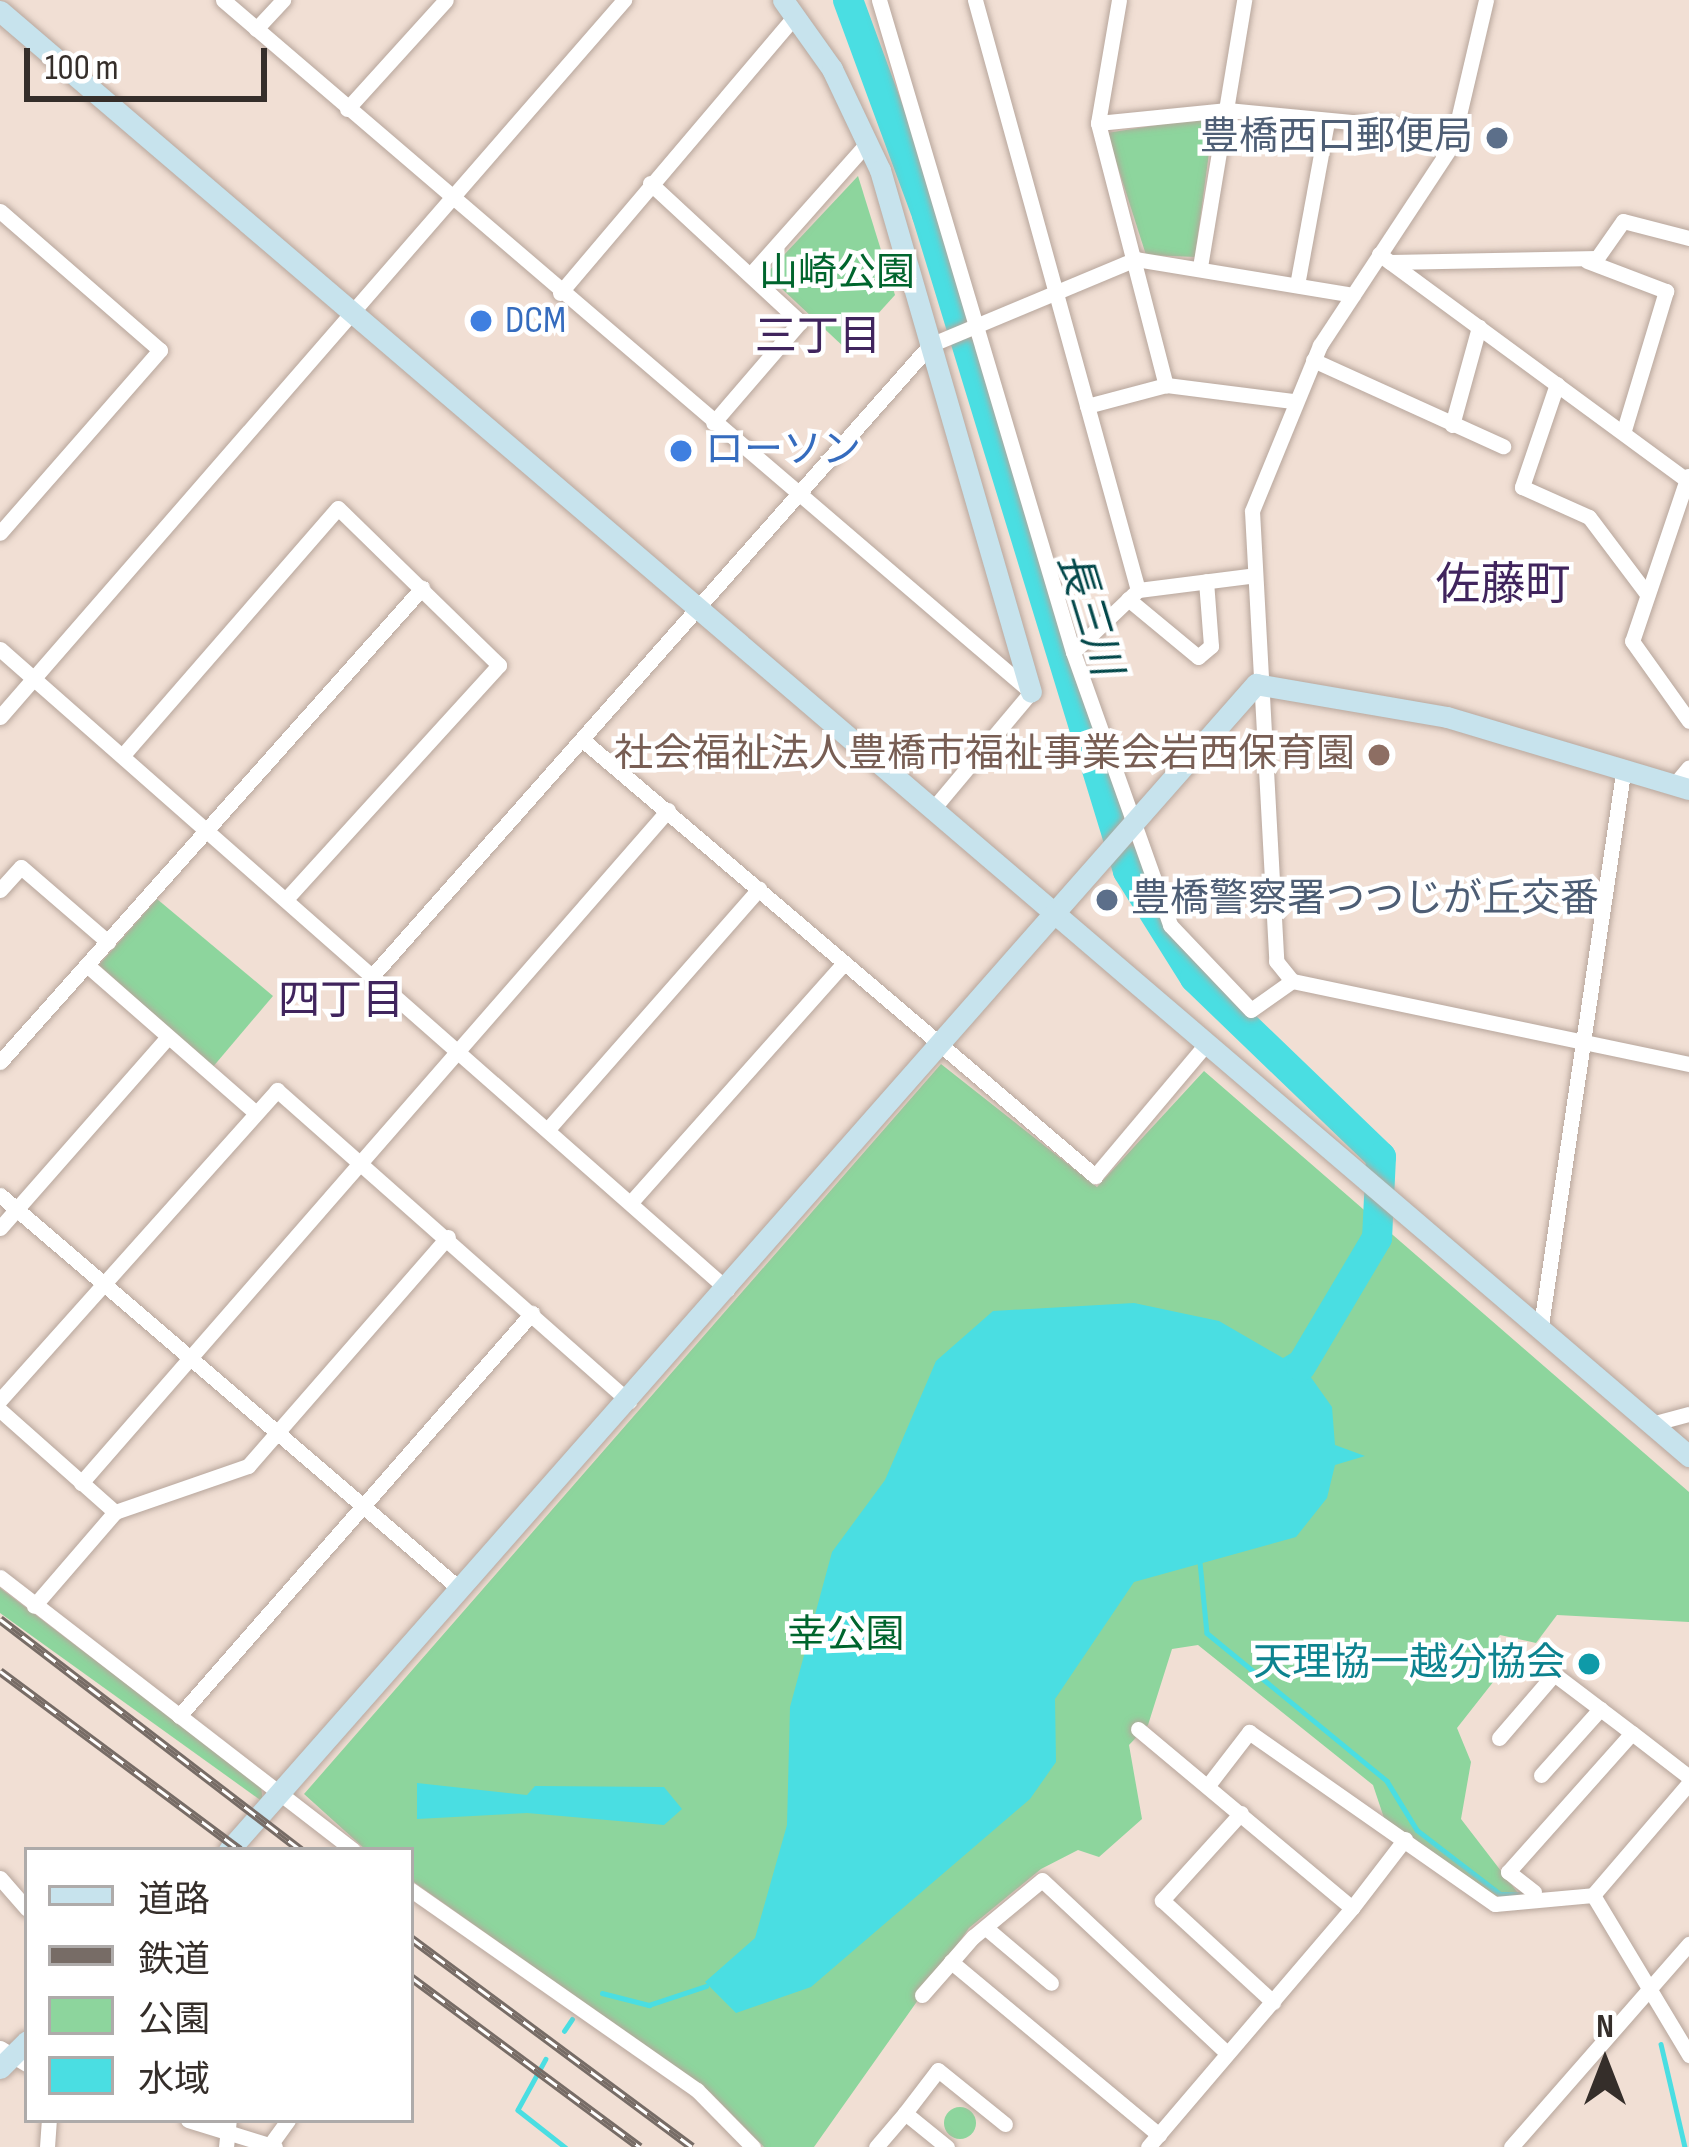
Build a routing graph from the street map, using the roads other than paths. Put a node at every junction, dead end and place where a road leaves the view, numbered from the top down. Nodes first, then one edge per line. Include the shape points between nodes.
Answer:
1 (224, 0) edge
2 (283, 0) edge
3 (446, 0) edge
4 (624, 0) edge
5 (878, 0) edge
6 (975, 0) edge
7 (1119, 0) edge
8 (1244, 0) edge
9 (1486, 0) edge
10 (788, 8) edge
11 (0, 11) edge
12 (256, 29) junction
13 (347, 109) junction
14 (1227, 110) junction
15 (1327, 121) junction
16 (1098, 123) junction
17 (1455, 133) junction
18 (868, 141) junction
19 (650, 183) junction
20 (448, 200) junction
21 (0, 212) edge
22 (1689, 238) edge
23 (1385, 258) junction
24 (1579, 258) junction
25 (1136, 259) junction
26 (1200, 267) junction
27 (749, 275) junction
28 (1297, 285) junction
29 (1054, 286) junction
30 (560, 293) junction
31 (1353, 296) junction
32 (354, 310) junction
33 (977, 323) junction
34 (1479, 327) junction
35 (930, 345) junction
36 (1313, 360) junction
37 (1557, 384) junction
38 (1166, 385) junction
39 (1293, 401) junction
40 (1087, 406) junction
41 (712, 423) junction
42 (1452, 425) junction
43 (1623, 433) junction
44 (1503, 446) dead end
45 (1688, 478) edge
46 (801, 499) junction
47 (0, 533) edge
48 (1249, 577) junction
49 (1206, 581) junction
50 (422, 588) junction
51 (1133, 594) junction
52 (1647, 594) junction
53 (703, 609) junction
54 (0, 649) edge
55 (1073, 652) junction
56 (34, 679) junction
57 (1256, 684) junction
58 (1031, 692) junction
59 (0, 717) edge
60 (1689, 721) edge
61 (585, 742) junction
62 (123, 754) junction
63 (1623, 773) junction
64 (1684, 780) edge
65 (937, 804) junction
66 (668, 810) junction
67 (1132, 827) junction
68 (205, 828) junction
69 (759, 889) junction
70 (0, 890) edge
71 (286, 898) junction
72 (1057, 912) junction
73 (108, 942) junction
74 (844, 963) junction
75 (88, 966) junction
76 (373, 975) junction
77 (1292, 981) junction
78 (167, 1038) junction
79 (1207, 1043) junction
80 (940, 1044) junction
81 (1576, 1045) junction
82 (458, 1051) junction
83 (0, 1062) edge
84 (1689, 1064) edge
85 (256, 1113) junction
86 (548, 1129) junction
87 (363, 1161) junction
88 (0, 1195) edge
89 (632, 1201) junction
90 (16, 1210) junction
91 (0, 1228) edge
92 (448, 1237) junction
93 (101, 1282) junction
94 (727, 1289) junction
95 (532, 1313) junction
96 (1541, 1325) junction
97 (189, 1356) junction
98 (0, 1400) edge
99 (629, 1401) junction
100 (0, 1410) edge
101 (1689, 1414) edge
102 (1651, 1424) junction
103 (276, 1432) junction
104 (1689, 1456) edge
105 (81, 1483) junction
106 (364, 1509) junction
107 (115, 1512) junction
108 (0, 1577) edge
109 (461, 1590) junction
110 (34, 1606) junction
111 (1600, 1709) junction
112 (179, 1716) junction
113 (1138, 1729) dead end
114 (1632, 1733) junction
115 (1499, 1738) dead end
116 (1541, 1775) dead end
117 (1689, 1780) edge
118 (1209, 1784) junction
119 (285, 1793) junction
120 (1241, 1814) junction
121 (1405, 1839) junction
122 (233, 1847) edge
123 (349, 1847) edge
124 (0, 1878) edge
125 (414, 1892) edge
126 (1534, 1892) junction
127 (1593, 1895) junction
128 (24, 1906) edge
129 (1352, 1908) junction
130 (986, 1928) junction
131 (1689, 1944) edge
132 (951, 1962) junction
133 (1051, 1983) dead end
134 (1648, 1990) junction
135 (922, 1995) dead end
136 (1274, 2002) junction
137 (1227, 2053) junction
138 (1689, 2055) edge
139 (905, 2113) junction
140 (197, 2123) edge
141 (1005, 2124) dead end
142 (227, 2133) edge
143 (1154, 2141) edge
144 (272, 2146) edge
145 (753, 2147) edge
146 (876, 2147) edge
147 (947, 2147) edge
148 (1511, 2147) edge

1 - 12 street
2 - 12 street
3 - 13 street
4 - 20 street
5 - 33 street
6 - 29 street
7 - 16 street
8 - 14 street
9 - 17 street
10 - 18 street
10 - 19 street
11 - 32 street
12 - 13 street
13 - 20 street
14 - 15 street
14 - 16 street
14 - 26 street
15 - 17 street
15 - 28 street
16 - 25 street
17 - 23 street
18 - 27 street
18 - 35 street
19 - 27 street
19 - 30 street
20 - 30 street
20 - 32 street
21 - 47 street via 160,350
22 - 24 street via 1623,221 1597,258
23 - 24 street
23 - 31 street
23 - 34 street
24 - 43 street via 1666,291
25 - 26 street
25 - 29 street
25 - 38 street
26 - 28 street
27 - 41 street via 800,322
28 - 31 street
29 - 33 street
29 - 40 street
30 - 41 street
31 - 36 street
32 - 53 street
32 - 56 street
33 - 35 street
33 - 55 street
34 - 37 street
34 - 42 street
35 - 46 street
35 - 58 street
36 - 39 street
36 - 42 street
37 - 43 street
37 - 52 street via 1522,487 1589,518
38 - 39 street
38 - 40 street
39 - 48 street via 1252,512
40 - 51 street
41 - 46 street
42 - 44 street
43 - 45 street
45 - 52 street
46 - 53 street
46 - 58 street
48 - 49 street
48 - 57 street
49 - 51 street
49 - 51 street via 1211,646 1198,657
50 - 62 street via 338,508
50 - 68 street
50 - 71 street via 499,664
51 - 55 street
52 - 60 street via 1632,641
53 - 61 street
53 - 65 street
54 - 56 street
55 - 67 street
56 - 59 street
56 - 62 street
57 - 63 street via 1448,718
57 - 67 street
57 - 77 street via 1276,961
58 - 65 street
61 - 66 street
61 - 76 street
62 - 68 street
63 - 64 street
63 - 81 street
65 - 72 street
66 - 69 street
66 - 82 street
67 - 72 street
67 - 77 street via 1170,925 1251,1010
68 - 71 street
68 - 73 street
69 - 74 street
69 - 86 street
70 - 73 street via 21,867
71 - 76 street
72 - 79 street
72 - 80 street
73 - 75 street
74 - 80 street
74 - 89 street
75 - 78 street
75 - 83 street
76 - 82 street
77 - 81 street
78 - 85 street
78 - 90 street
79 - 80 street via 1095,1176
79 - 96 street
80 - 94 street
81 - 84 street
81 - 96 street
82 - 86 street
82 - 87 street
85 - 87 street via 278,1090
85 - 93 street
86 - 89 street
87 - 92 street
87 - 97 street
88 - 90 street
89 - 94 street
90 - 91 street
90 - 93 street
92 - 95 street
92 - 103 street
93 - 97 street
93 - 98 street
94 - 99 street
95 - 99 street
95 - 106 street
96 - 102 street
97 - 103 street
97 - 105 street
99 - 109 street
100 - 105 street
101 - 102 street
102 - 104 street
103 - 106 street
103 - 107 street via 248,1466
105 - 107 street
106 - 109 street
106 - 112 street
107 - 110 street
108 - 110 street
109 - 119 street
110 - 112 street
111 - 114 street
111 - 115 street via 1554,1674
111 - 116 street
112 - 119 street
113 - 118 street
114 - 117 street
114 - 126 street via 1508,1872
117 - 127 street
118 - 120 street
118 - 121 street via 1249,1732 1364,1821
119 - 122 street
119 - 123 street
120 - 129 street
120 - 136 street via 1162,1900
121 - 126 street via 1495,1904
121 - 129 street
124 - 128 street
125 - 145 street via 697,2090
126 - 127 street
127 - 134 street
129 - 136 street
130 - 132 street
130 - 133 street
130 - 137 street via 1042,1880
131 - 134 street
132 - 135 street
132 - 143 street
134 - 138 street
134 - 148 street
136 - 137 street
137 - 143 street
139 - 141 street via 938,2070
139 - 146 street
139 - 147 street
140 - 142 street
142 - 144 street

